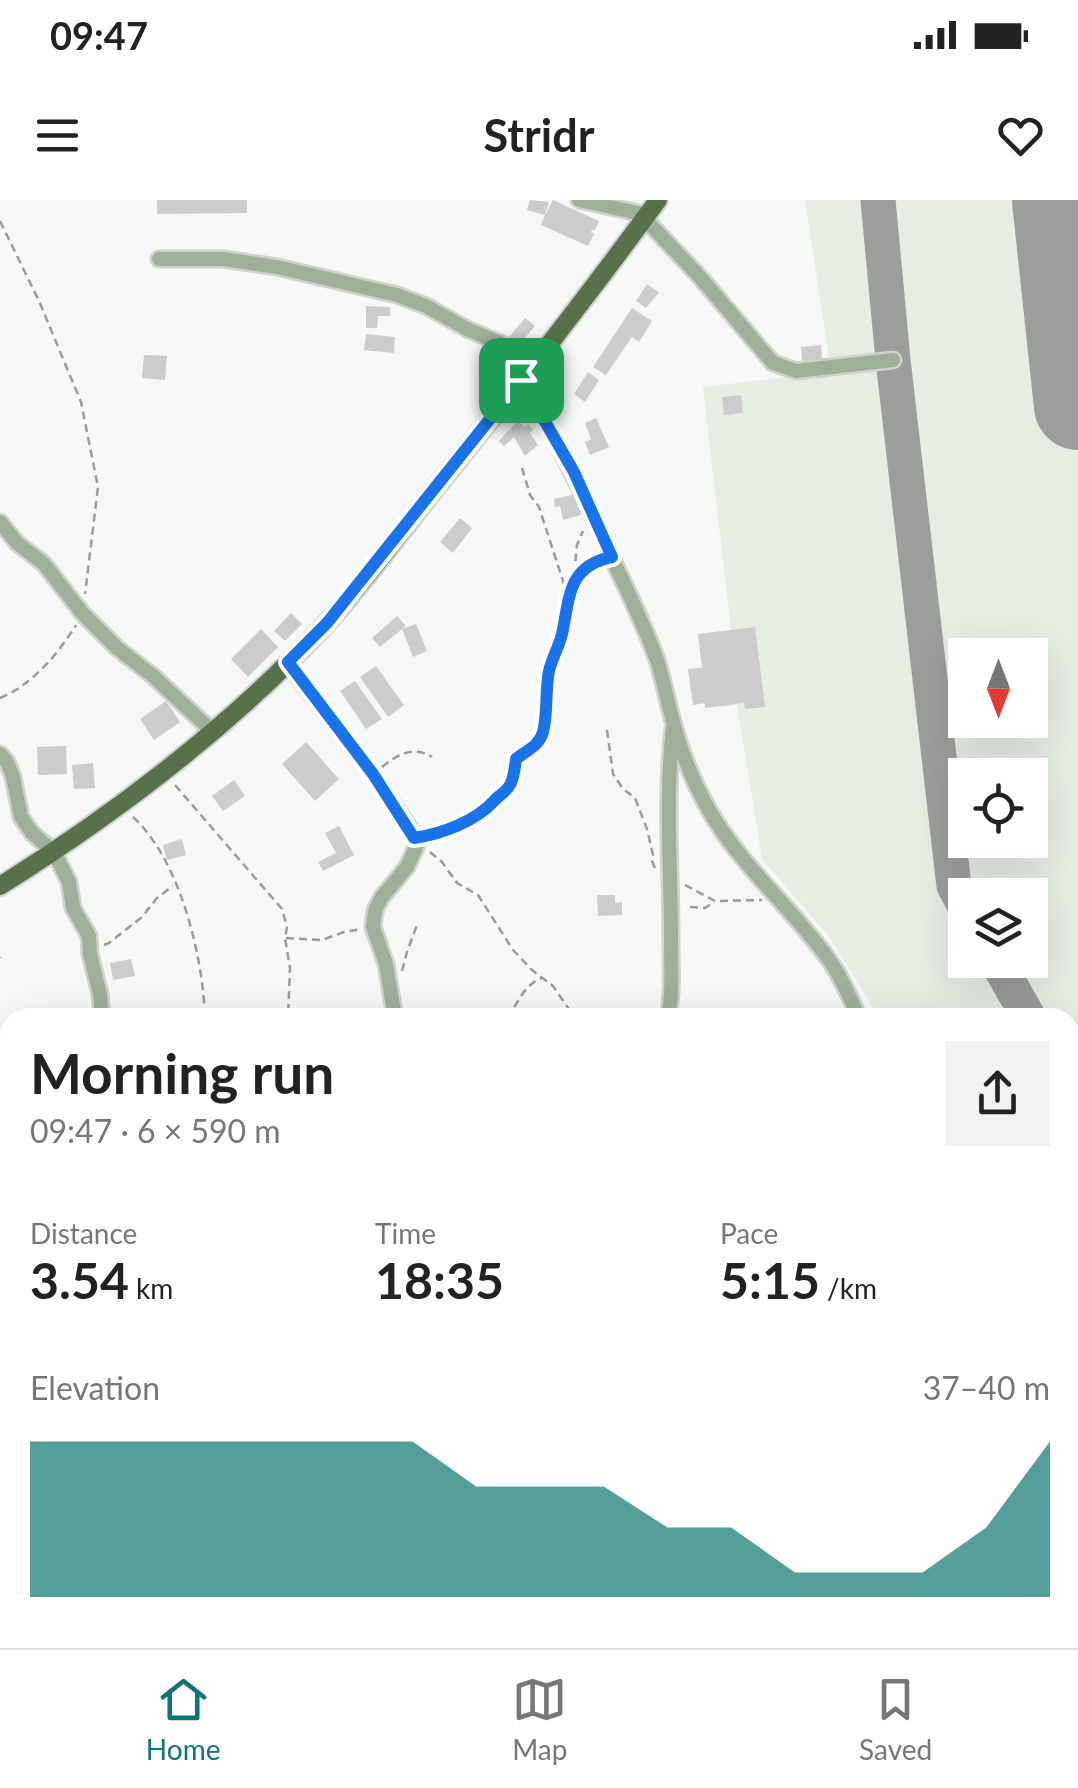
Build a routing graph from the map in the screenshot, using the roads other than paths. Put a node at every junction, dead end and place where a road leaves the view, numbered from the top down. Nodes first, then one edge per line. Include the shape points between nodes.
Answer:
1 (579, 200) edge
2 (650, 211) edge
3 (160, 259) dead end
4 (893, 360) dead end
5 (526, 374) junction
6 (0, 522) edge
7 (288, 662) junction
8 (673, 722) junction
9 (212, 732) junction
10 (0, 754) edge
11 (54, 852) junction
12 (0, 886) edge
13 (101, 1008) edge
14 (393, 1008) edge
15 (669, 1008) edge
16 (855, 1008) edge

1 - 2 street
2 - 4 street via 773,363 796,370
2 - 5 main road
3 - 5 street via 277,267 397,296 508,346
5 - 7 main road via 327,623
5 - 8 street via 657,660
6 - 9 street via 117,648
7 - 9 main road
7 - 14 street via 416,841 407,867 376,908 374,927
8 - 15 street
8 - 16 street via 717,824 830,962
9 - 11 main road
10 - 11 street via 13,777 21,818
11 - 12 main road
11 - 13 street via 89,936

